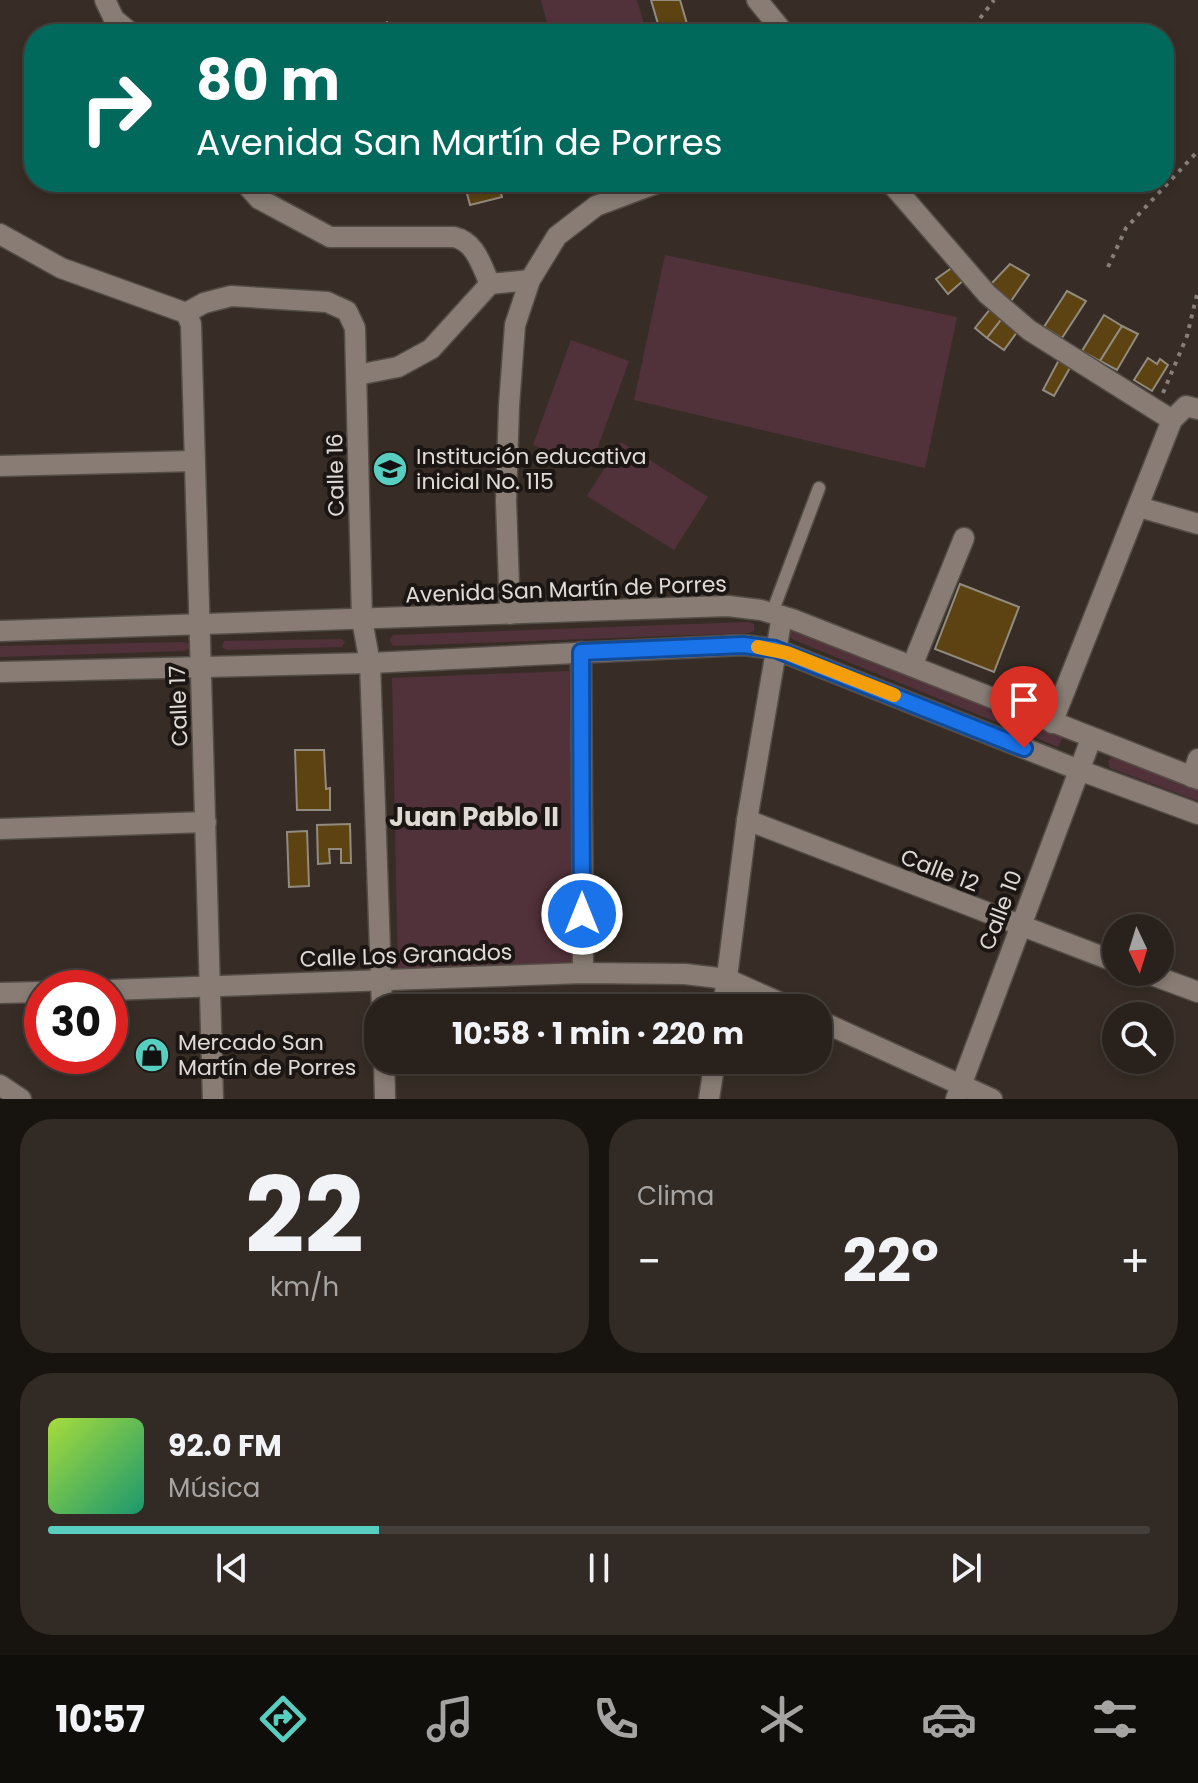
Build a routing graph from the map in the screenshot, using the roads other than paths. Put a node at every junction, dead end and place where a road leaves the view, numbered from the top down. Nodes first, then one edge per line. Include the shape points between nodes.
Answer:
1 (105, 0) edge
2 (757, 0) edge
3 (120, 24) edge
4 (777, 24) edge
5 (253, 192) edge
6 (633, 192) edge
7 (899, 192) edge
8 (0, 234) edge
9 (530, 280) junction
10 (490, 284) junction
11 (186, 313) junction
12 (357, 375) junction
13 (1178, 411) edge
14 (194, 461) junction
15 (0, 466) edge
16 (819, 488) dead end
17 (1139, 507) junction
18 (1198, 524) edge
19 (964, 538) dead end
20 (510, 614) junction
21 (777, 614) junction
22 (362, 620) junction
23 (201, 625) junction
24 (0, 631) edge
25 (775, 649) junction
26 (581, 652) junction
27 (370, 663) junction
28 (912, 666) junction
29 (201, 669) junction
30 (0, 672) edge
31 (1052, 723) junction
32 (1091, 739) junction
33 (1079, 770) junction
34 (1196, 772) edge
35 (1198, 814) edge
36 (747, 820) junction
37 (206, 822) junction
38 (0, 829) edge
39 (1019, 926) junction
40 (1102, 957) edge
41 (583, 973) junction
42 (727, 979) junction
43 (381, 980) junction
44 (1174, 983) edge
45 (210, 986) junction
46 (128, 989) edge
47 (24, 992) edge
48 (1198, 992) edge
49 (0, 993) edge
50 (382, 994) edge
51 (725, 994) edge
52 (761, 994) edge
53 (832, 1027) edge
54 (384, 1074) edge
55 (713, 1074) edge
56 (0, 1085) edge
57 (958, 1092) edge
58 (21, 1099) edge
59 (213, 1099) edge
60 (385, 1099) edge
61 (709, 1099) edge
62 (992, 1099) edge

1 - 3 street
2 - 4 street
5 - 10 street via 330,237 465,239
6 - 9 street via 596,206 557,236
7 - 13 street via 987,294 1029,330
8 - 11 street via 61,268
9 - 10 street
9 - 20 street via 515,325 509,406
10 - 12 street via 431,349 398,367
11 - 12 street, Calle 16 via 231,296 327,302 347,311 355,328
11 - 14 street, Calle 17 via 191,324
12 - 22 street, Calle 16
13 - 17 street
14 - 15 street
14 - 23 street, Calle 17
16 - 21 lane
17 - 18 street
17 - 31 street
19 - 28 street
20 - 21 street, Avenida San Martín de Porres via 728,606
20 - 22 street, Avenida San Martín de Porres
21 - 25 street
21 - 28 street, Avenida San Martín de Porres
22 - 23 street, Avenida San Martín de Porres
22 - 27 street, Calle 16
23 - 24 street, Avenida San Martín de Porres
23 - 29 street, Calle 17
25 - 26 street via 743,645
25 - 33 street
25 - 36 street
26 - 27 street
26 - 41 street
27 - 29 street
27 - 43 street, Calle 16
28 - 31 street, Avenida San Martín de Porres
29 - 30 street
29 - 37 street, Calle 17
31 - 32 street, Avenida San Martín de Porres
32 - 33 street, Calle 10
32 - 34 street, Avenida San Martín de Porres
33 - 35 street
33 - 39 street, Calle 10
36 - 39 street, Calle 12
36 - 42 street
37 - 38 street
37 - 45 street, Calle 17
39 - 40 street, Calle 12
39 - 57 street, Calle 10
41 - 42 street, Calle Los Granados
41 - 43 street, Calle Los Granados
42 - 51 street
42 - 52 street, Calle Los Granados
43 - 45 street, Calle Los Granados
43 - 50 street, Calle 16
44 - 48 street
45 - 46 street, Calle Los Granados
45 - 59 street, Calle 17
47 - 49 street
53 - 57 street
54 - 60 street
55 - 61 street
56 - 58 street
57 - 62 street

